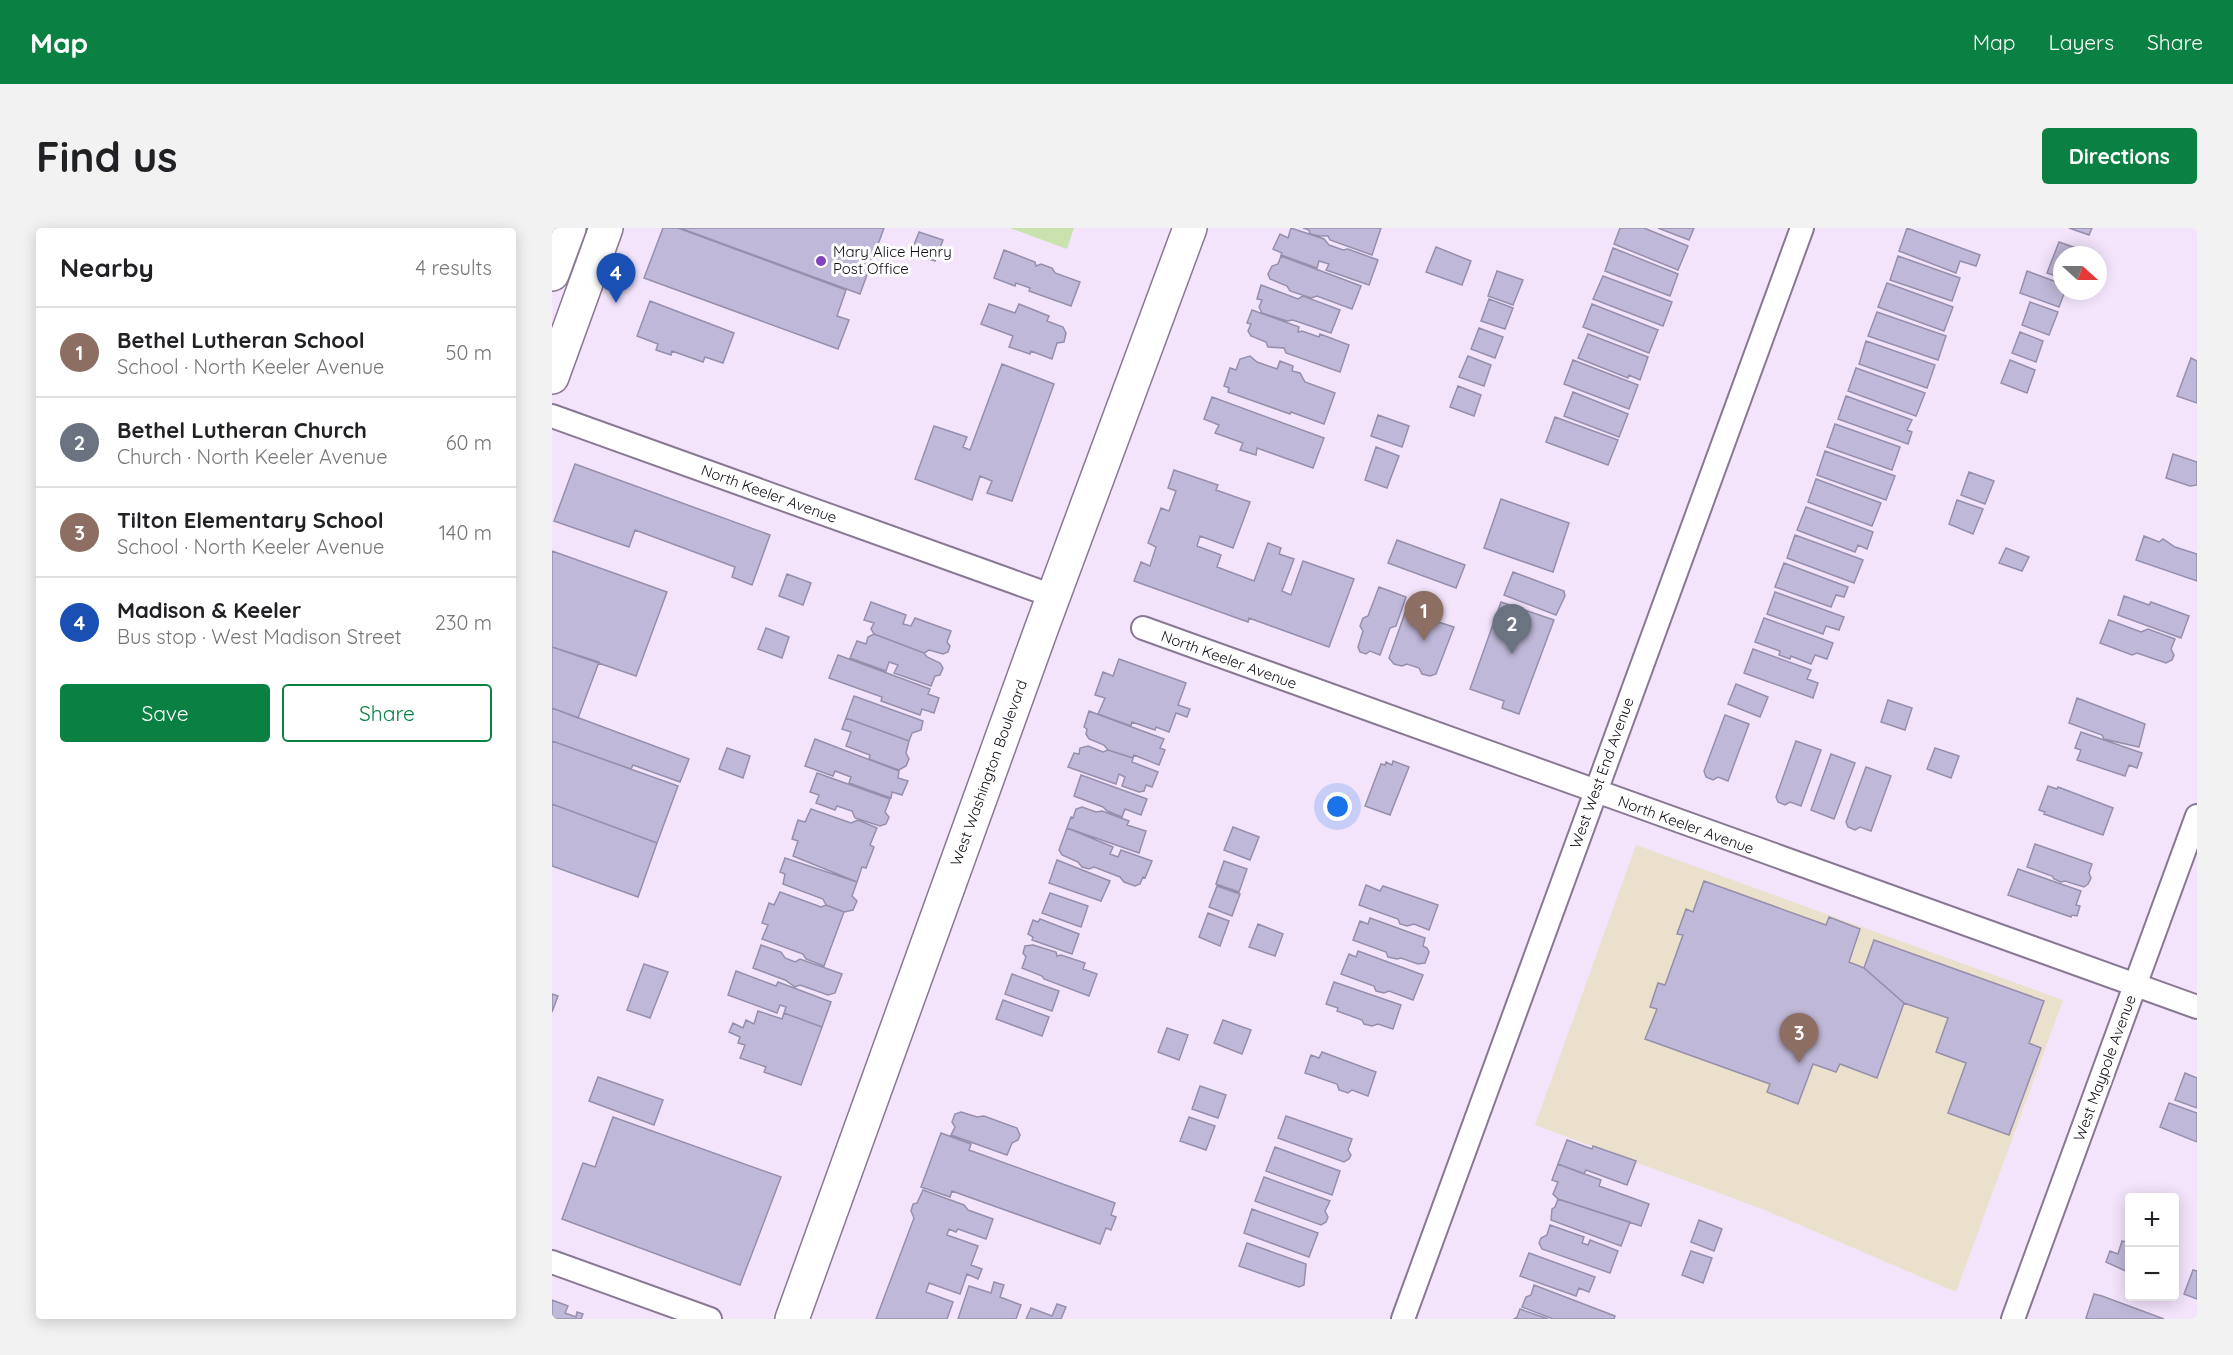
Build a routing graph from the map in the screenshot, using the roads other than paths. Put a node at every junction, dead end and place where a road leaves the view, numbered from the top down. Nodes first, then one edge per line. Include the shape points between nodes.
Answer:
1 (569, 228) edge
2 (606, 228) edge
3 (1190, 228) edge
4 (1802, 228) edge
5 (552, 274) edge
6 (552, 377) edge
7 (552, 416) edge
8 (1053, 596) junction
9 (1143, 628) dead end
10 (1595, 792) junction
11 (2197, 816) edge
12 (2135, 985) junction
13 (2197, 1007) edge
14 (552, 1262) edge
15 (710, 1319) edge
16 (792, 1319) edge
17 (1403, 1319) edge
18 (2013, 1319) edge

1 - 5 street
2 - 6 street
3 - 8 street, West Washington Boulevard
4 - 10 street, West West End Avenue
7 - 8 street, North Keeler Avenue
8 - 16 street, West Washington Boulevard
9 - 10 street, North Keeler Avenue
10 - 12 street, North Keeler Avenue
10 - 17 street, West West End Avenue
11 - 12 street, West Maypole Avenue
12 - 13 street, North Keeler Avenue
12 - 18 street, West Maypole Avenue
14 - 15 street

